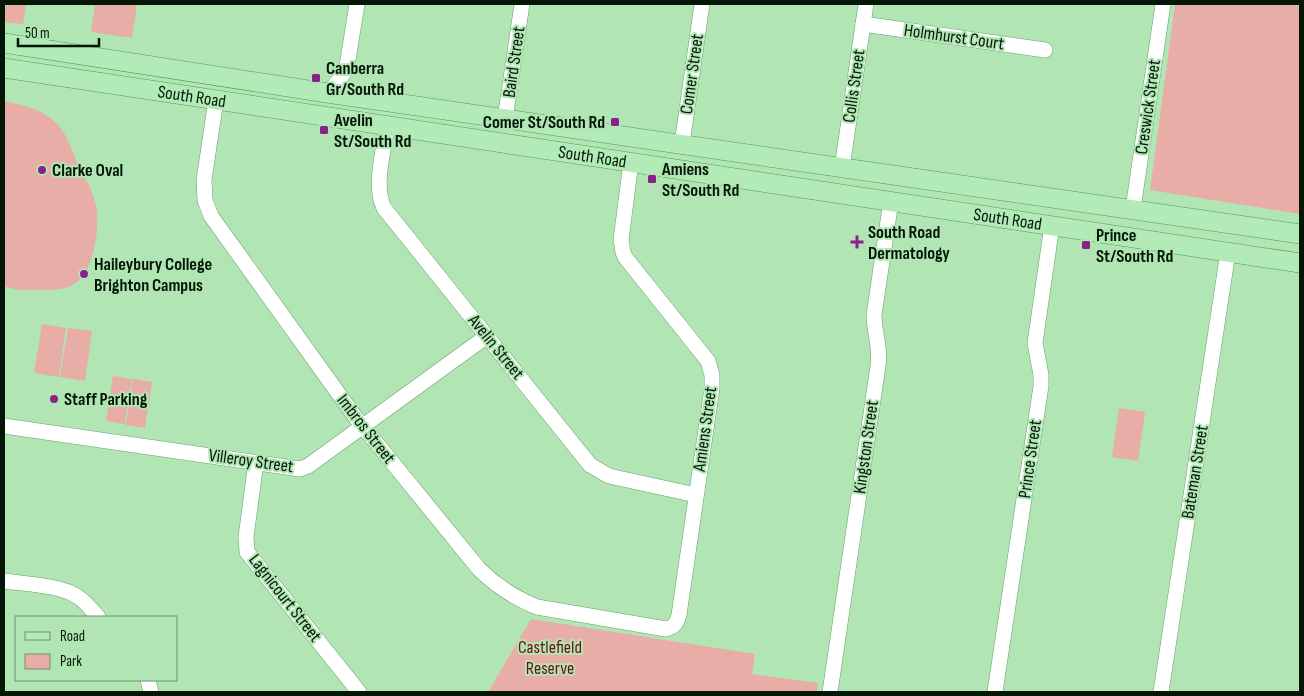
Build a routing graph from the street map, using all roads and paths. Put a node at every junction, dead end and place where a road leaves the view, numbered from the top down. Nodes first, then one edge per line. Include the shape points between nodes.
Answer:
1 (357, 4) edge
2 (522, 4) edge
3 (702, 4) edge
4 (866, 4) edge
5 (1164, 4) edge
6 (863, 24) junction
7 (4, 42) edge
8 (1045, 50) dead end
9 (347, 66) junction
10 (4, 68) edge
11 (260, 83) junction
12 (327, 93) junction
13 (359, 98) junction
14 (216, 100) junction
15 (256, 106) junction
16 (506, 119) junction
17 (387, 126) junction
18 (682, 144) junction
19 (631, 162) junction
20 (842, 168) junction
21 (896, 175) junction
22 (891, 201) junction
23 (1133, 209) junction
24 (1052, 225) junction
25 (1300, 234) edge
26 (1228, 252) junction
27 (1300, 263) edge
28 (487, 336) junction
29 (4, 426) edge
30 (362, 426) junction
31 (256, 462) junction
32 (696, 495) junction
33 (4, 580) edge
34 (97, 616) edge
35 (666, 629) joint
36 (359, 692) edge
37 (830, 692) edge
38 (995, 692) edge
39 (1161, 692) edge

1 - 9 street
2 - 16 street, Baird Street
3 - 18 street, Comer Street
4 - 6 street, Collis Street
5 - 23 street, Creswick Street
6 - 8 street, Holmhurst Court
6 - 20 street, Collis Street
7 - 11 main road, South Road
9 - 12 street via 338,83
9 - 13 street via 351,84
10 - 14 main road, South Road
11 - 12 main road, South Road
11 - 15 main road
12 - 13 main road, South Road
13 - 16 main road, South Road
14 - 15 main road, South Road
14 - 30 street, Imbros Street via 204,180 207,208
15 - 17 main road, South Road
16 - 18 main road, South Road
17 - 19 main road, South Road
17 - 28 street, Avelin Street via 379,186 381,201
18 - 20 main road, South Road
19 - 22 main road, South Road
19 - 32 street, Amiens Street via 621,240 623,252 711,368 712,388
20 - 21 main road, South Road
21 - 22 main road
21 - 23 main road, South Road
22 - 24 main road, South Road
22 - 37 street, Kingston Street via 874,315 879,360
23 - 25 main road, South Road
24 - 26 main road, South Road
24 - 38 street, Prince Street via 1035,343 1041,386
26 - 27 main road, South Road
26 - 39 street, Bateman Street
28 - 30 street, Villeroy Street
28 - 32 street, Avelin Street via 590,465 609,476
29 - 31 street, Villeroy Street
30 - 31 street, Villeroy Street via 304,468
30 - 35 street, Imbros Street via 479,569 506,591 546,609
31 - 36 street, Lagnicourt Street via 247,552
32 - 35 street, Amiens Street via 678,621
33 - 34 street via 68,592

